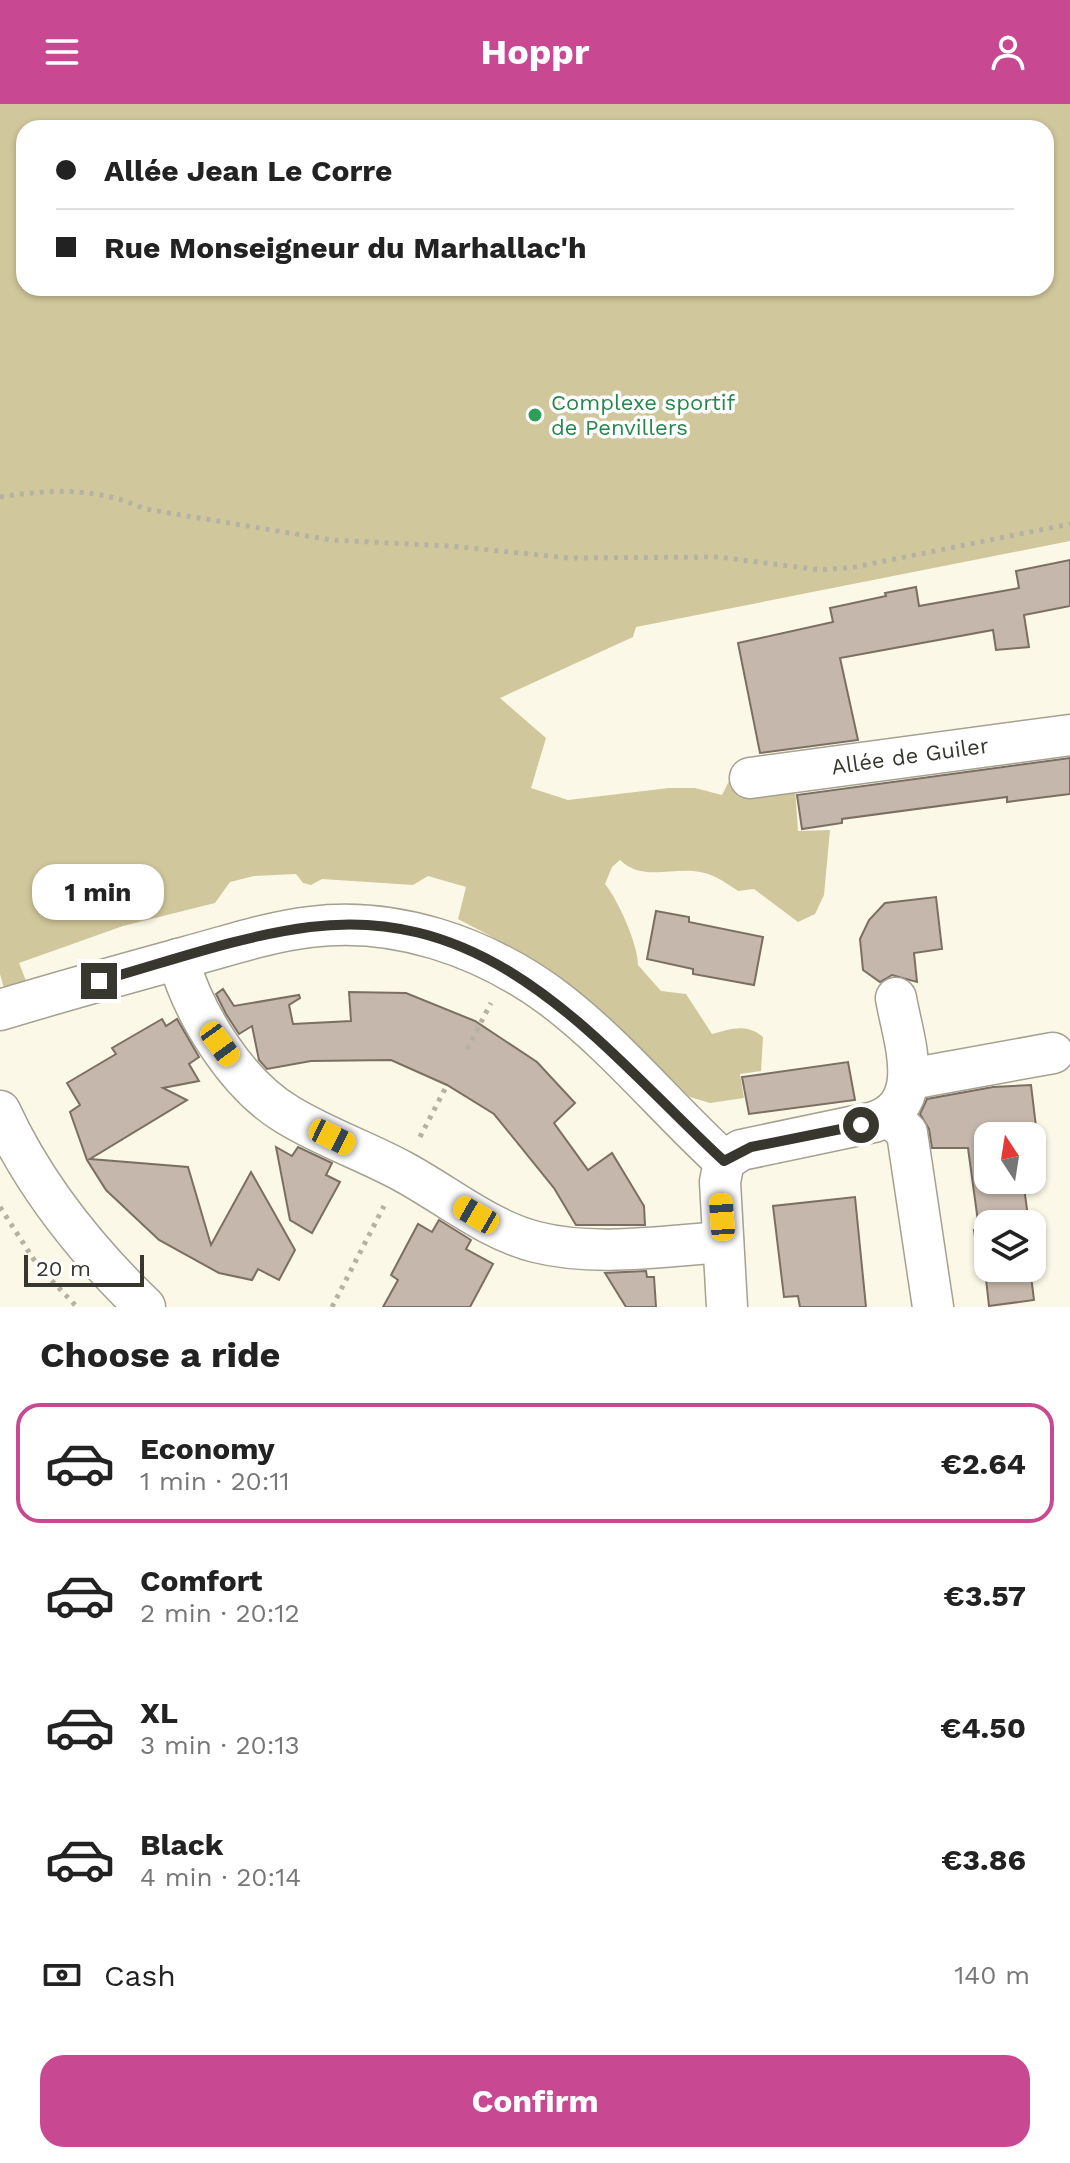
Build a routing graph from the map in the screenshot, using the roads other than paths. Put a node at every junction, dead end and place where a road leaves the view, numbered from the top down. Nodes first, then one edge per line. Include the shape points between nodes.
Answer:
1 (1070, 735) edge
2 (750, 778) dead end
3 (178, 959) junction
4 (896, 998) dead end
5 (0, 1010) edge
6 (1053, 1053) dead end
7 (910, 1079) junction
8 (0, 1111) edge
9 (886, 1118) junction
10 (724, 1161) junction
11 (723, 1242) junction
12 (145, 1307) edge
13 (727, 1307) edge
14 (933, 1307) edge

1 - 2 street, Allée de Guiler
3 - 5 street
3 - 10 street via 288,930 359,925 449,942 549,995
3 - 11 street via 189,992 220,1044 266,1097 286,1114 402,1171 476,1215 525,1239 553,1245 611,1248
4 - 7 street
6 - 7 street
7 - 9 street via 903,1101
8 - 12 street via 45,1191
9 - 10 street via 751,1147
9 - 14 street via 907,1133
10 - 11 street
11 - 13 street

